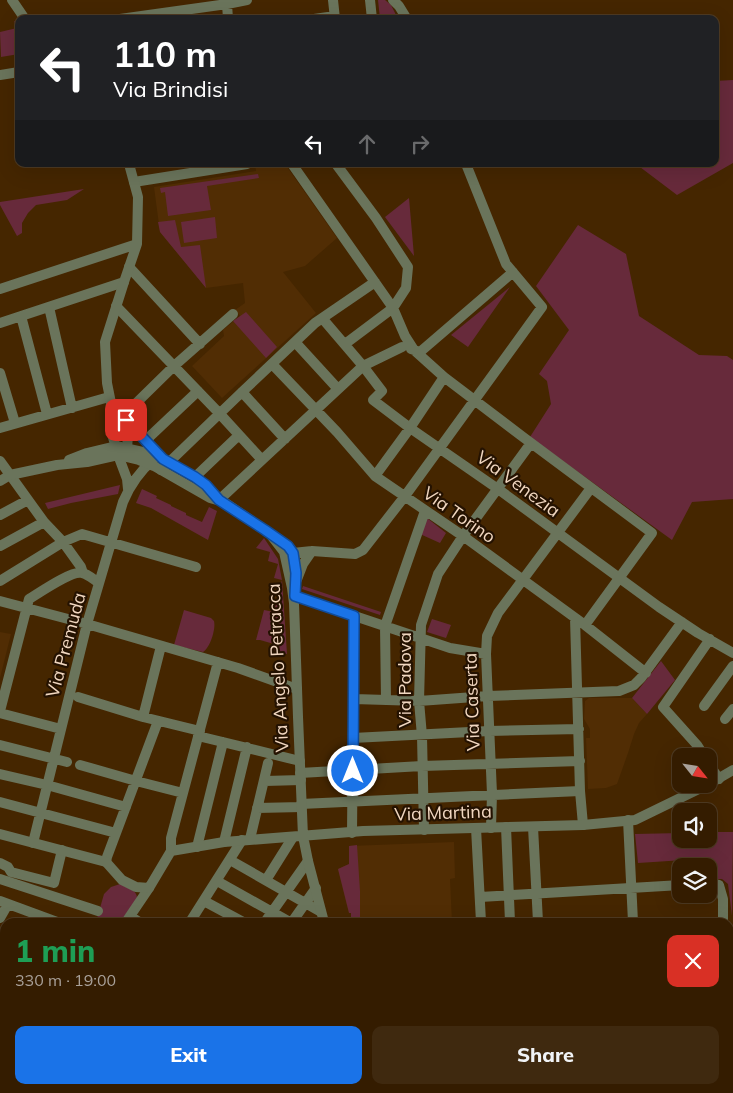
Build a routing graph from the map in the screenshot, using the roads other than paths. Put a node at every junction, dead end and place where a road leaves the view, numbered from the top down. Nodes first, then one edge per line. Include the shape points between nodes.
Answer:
1 (12, 0) edge
2 (247, 0) edge
3 (333, 0) edge
4 (370, 0) edge
5 (393, 0) edge
6 (227, 4) junction
7 (22, 15) edge
8 (150, 15) edge
9 (228, 15) edge
10 (335, 15) edge
11 (372, 15) edge
12 (405, 15) edge
13 (15, 73) edge
14 (0, 75) edge
15 (130, 167) edge
16 (204, 167) edge
17 (294, 167) edge
18 (338, 167) edge
19 (467, 167) edge
20 (190, 168) edge
21 (134, 182) junction
22 (137, 244) junction
23 (129, 267) junction
24 (513, 272) junction
25 (124, 282) junction
26 (375, 282) junction
27 (0, 289) edge
28 (116, 306) junction
29 (49, 307) junction
30 (394, 308) junction
31 (233, 314) dead end
32 (21, 316) junction
33 (322, 318) junction
34 (0, 323) edge
35 (405, 336) junction
36 (295, 342) junction
37 (200, 344) junction
38 (345, 344) junction
39 (402, 347) junction
40 (414, 350) junction
41 (272, 364) junction
42 (174, 366) junction
43 (363, 366) junction
44 (0, 373) edge
45 (444, 377) junction
46 (338, 389) junction
47 (198, 391) junction
48 (242, 392) junction
49 (110, 400) junction
50 (474, 400) junction
51 (72, 408) junction
52 (316, 410) junction
53 (220, 413) junction
54 (47, 414) junction
55 (124, 418) junction
56 (15, 423) junction
57 (0, 428) edge
58 (410, 428) junction
59 (239, 435) junction
60 (285, 439) junction
61 (145, 441) junction
62 (531, 444) junction
63 (440, 448) junction
64 (127, 449) junction
65 (117, 451) junction
66 (262, 460) junction
67 (0, 461) edge
68 (159, 462) junction
69 (10, 475) junction
70 (375, 476) junction
71 (195, 477) junction
72 (0, 481) edge
73 (591, 488) junction
74 (128, 489) junction
75 (498, 489) junction
76 (405, 496) junction
77 (28, 500) junction
78 (219, 500) junction
79 (425, 511) junction
80 (0, 515) edge
81 (44, 522) junction
82 (558, 533) junction
83 (463, 536) junction
84 (63, 542) junction
85 (111, 543) junction
86 (0, 546) edge
87 (309, 551) junction
88 (289, 553) junction
89 (196, 567) dead end
90 (83, 573) junction
91 (619, 577) junction
92 (522, 580) junction
93 (0, 581) edge
94 (99, 583) junction
95 (295, 583) junction
96 (294, 600) junction
97 (0, 601) edge
98 (27, 608) junction
99 (354, 616) junction
100 (575, 618) junction
101 (682, 622) junction
102 (87, 624) junction
103 (585, 625) junction
104 (385, 626) junction
105 (421, 638) junction
106 (710, 639) junction
107 (161, 646) junction
108 (733, 653) edge
109 (486, 654) junction
110 (218, 662) junction
111 (733, 666) edge
112 (646, 673) junction
113 (297, 689) junction
114 (577, 692) junction
115 (488, 696) junction
116 (78, 697) dead end
117 (354, 699) junction
118 (386, 700) junction
119 (419, 701) junction
120 (704, 706) dead end
121 (733, 709) edge
122 (0, 712) edge
123 (143, 717) junction
124 (725, 719) dead end
125 (158, 720) junction
126 (61, 729) junction
127 (579, 729) junction
128 (489, 732) junction
129 (199, 733) junction
130 (422, 736) junction
131 (353, 738) junction
132 (223, 742) junction
133 (0, 745) edge
134 (247, 747) junction
135 (698, 748) edge
136 (54, 758) junction
137 (300, 761) junction
138 (580, 761) junction
139 (66, 762) dead end
140 (268, 763) dead end
141 (491, 764) junction
142 (80, 765) dead end
143 (422, 766) junction
144 (733, 770) edge
145 (353, 771) junction
146 (0, 774) edge
147 (301, 777) junction
148 (719, 779) edge
149 (136, 781) junction
150 (265, 781) junction
151 (47, 786) junction
152 (580, 791) junction
153 (183, 793) junction
154 (690, 793) edge
155 (492, 794) junction
156 (422, 797) junction
157 (352, 801) junction
158 (0, 802) edge
159 (302, 805) junction
160 (126, 807) junction
161 (257, 808) junction
162 (40, 813) junction
163 (628, 820) junction
164 (583, 825) junction
165 (533, 826) junction
166 (506, 827) junction
167 (476, 828) junction
168 (491, 828) junction
169 (424, 830) junction
170 (116, 833) junction
171 (352, 833) junction
172 (0, 834) edge
173 (298, 837) junction
174 (246, 840) junction
175 (224, 842) junction
176 (33, 843) junction
177 (196, 846) junction
178 (62, 850) junction
179 (171, 851) junction
180 (230, 860) junction
181 (308, 861) junction
182 (106, 862) junction
183 (2, 864) edge
184 (0, 878) edge
185 (266, 880) junction
186 (217, 882) junction
187 (717, 885) edge
188 (672, 886) edge
189 (149, 888) junction
190 (316, 888) junction
191 (631, 888) junction
192 (286, 892) junction
193 (537, 894) junction
194 (509, 895) junction
195 (480, 897) junction
196 (204, 901) junction
197 (4, 902) edge
198 (306, 902) junction
199 (98, 911) dead end
200 (272, 912) junction
201 (0, 918) edge
202 (46, 918) edge
203 (133, 918) edge
204 (193, 918) edge
205 (235, 918) edge
206 (268, 918) edge
207 (283, 918) edge
208 (294, 918) edge
209 (322, 918) edge
210 (323, 918) edge
211 (481, 918) edge
212 (510, 918) edge
213 (538, 918) edge
214 (633, 918) edge
215 (723, 918) edge

1 - 7 street
2 - 6 street
3 - 10 street
4 - 11 street
5 - 12 street
6 - 8 street
6 - 9 street
13 - 14 street
15 - 21 street
16 - 20 street
17 - 26 street
18 - 30 street via 408,267 406,288
19 - 24 street via 506,264
20 - 21 street
21 - 22 street via 138,197
22 - 23 street
22 - 27 street
23 - 25 street
23 - 37 street
24 - 40 street via 420,352
24 - 50 street via 542,306
25 - 28 street
25 - 29 street
26 - 30 street
26 - 33 street, Via Premuda
28 - 42 street
28 - 49 street via 105,342 106,383
29 - 32 street
29 - 51 street
30 - 35 street
30 - 38 street
31 - 37 street
32 - 34 street
32 - 54 street
33 - 36 street, Via Premuda
33 - 38 street, Via Venezia
35 - 39 street
35 - 40 street
36 - 41 street, Via Premuda
36 - 46 street
37 - 42 street
38 - 43 street, Via Venezia
39 - 40 street
39 - 43 street
40 - 45 street
41 - 48 street, Via Premuda
41 - 52 street, Via Torino
42 - 47 street
42 - 55 street
43 - 46 street
43 - 58 street, Via Venezia via 382,391 373,400
44 - 56 street
45 - 50 street
45 - 58 street
46 - 52 street
47 - 53 street
47 - 61 street
48 - 53 street, Via Premuda
48 - 60 street
49 - 51 street
49 - 55 street
49 - 65 street via 112,434
50 - 62 street
50 - 63 street
51 - 54 street
52 - 60 street
52 - 70 street, Via Torino
53 - 59 street
53 - 68 street, Via Premuda
54 - 56 street
55 - 61 street
55 - 64 street
56 - 57 street
58 - 63 street, Via Venezia
58 - 70 street
59 - 66 street
59 - 71 street
60 - 66 street
61 - 68 street
62 - 73 street
62 - 75 street, Via Padova
63 - 75 street, Via Venezia
63 - 76 street
64 - 65 street
64 - 68 street via 147,452
65 - 68 street
65 - 69 street via 87,462
65 - 74 street
66 - 78 street
67 - 69 street
68 - 71 street
68 - 74 street, Via Premuda via 135,479
68 - 78 street via 210,498
69 - 72 street
69 - 77 street
70 - 76 street, Via Torino
71 - 78 street
73 - 82 street, Via Caserta
73 - 91 street via 652,533
74 - 85 street, Via Premuda
75 - 82 street, Via Venezia
75 - 83 street, Via Padova
76 - 79 street, Via Torino
76 - 87 street via 363,550 355,554
77 - 80 street
77 - 81 street
78 - 88 street via 288,546
79 - 83 street, Via Torino
79 - 104 street
81 - 84 street
81 - 86 street
82 - 91 street, Via Venezia
82 - 92 street, Via Caserta
83 - 92 street, Via Torino
83 - 105 street, Via Padova via 438,574 421,625
84 - 85 street via 82,534
84 - 90 street
84 - 93 street
85 - 89 street
85 - 94 street, Via Premuda
87 - 88 street
87 - 95 street
88 - 95 street via 296,573
88 - 96 street, Via Angelo Petracca
90 - 94 street
90 - 98 street via 76,572 29,599
91 - 101 street, Via Venezia
91 - 103 street
92 - 100 street, Via Torino
92 - 109 street, Via Caserta via 498,613 487,636
94 - 102 street, Via Premuda
95 - 96 street
96 - 99 street
96 - 113 street, Via Angelo Petracca
97 - 98 street
98 - 102 street
98 - 122 street
99 - 104 street
99 - 117 street
100 - 103 street, Via Torino
100 - 114 street
101 - 106 street, Via Venezia
101 - 112 street
102 - 107 street
102 - 126 street, Via Premuda
103 - 112 street, Via Torino
104 - 105 street
104 - 118 street
105 - 109 street via 450,648
105 - 119 street, Via Padova
106 - 108 street, Via Venezia
106 - 135 street via 663,707
107 - 110 street
107 - 123 street
109 - 115 street, Via Caserta
110 - 113 street
110 - 129 street
111 - 120 street
112 - 114 street via 634,685 619,690
113 - 137 street, Via Angelo Petracca
114 - 115 street
114 - 127 street
115 - 119 street
115 - 128 street, Via Caserta
116 - 123 street
117 - 118 street
117 - 131 street
118 - 119 street
119 - 130 street, Via Padova
121 - 124 street
122 - 126 street
123 - 125 street
125 - 129 street
125 - 149 street
126 - 136 street, Via Premuda
127 - 128 street
127 - 138 street
128 - 130 street
128 - 141 street, Via Caserta
129 - 132 street
129 - 153 street
130 - 131 street
130 - 143 street, Via Padova
131 - 145 street
132 - 134 street
132 - 177 street
133 - 136 street
134 - 137 street
134 - 175 street
136 - 139 street
136 - 151 street, Via Premuda
137 - 147 street, Via Angelo Petracca
138 - 141 street
138 - 152 street
140 - 150 street
141 - 143 street
141 - 155 street, Via Caserta
142 - 149 street
143 - 145 street
143 - 156 street, Via Padova
144 - 148 street, Via Martina
145 - 147 street
145 - 157 street
146 - 151 street
147 - 150 street
147 - 159 street, Via Angelo Petracca
149 - 153 street
149 - 160 street
150 - 161 street
151 - 160 street
151 - 162 street, Via Premuda
152 - 155 street
152 - 164 street
153 - 179 street via 171,838
154 - 163 street, Via Martina
155 - 156 street
155 - 168 street, Via Caserta
156 - 157 street
156 - 169 street, Via Padova
157 - 159 street
157 - 171 street
158 - 162 street
159 - 161 street
159 - 173 street, Via Angelo Petracca
160 - 170 street
161 - 174 street
162 - 170 street
162 - 176 street, Via Premuda
163 - 164 street, Via Martina
163 - 191 street
164 - 165 street, Via Martina
165 - 166 street, Via Martina
165 - 193 street
166 - 168 street, Via Martina
166 - 194 street
167 - 168 street, Via Martina
167 - 169 street, Via Martina
167 - 195 street
169 - 171 street, Via Martina
170 - 182 street
171 - 173 street, Via Martina
172 - 176 street
173 - 174 street, Via Martina
173 - 181 street, Via Angelo Petracca
173 - 185 street
174 - 175 street, Via Martina
174 - 180 street
175 - 177 street, Via Martina
176 - 178 street
177 - 179 street, Via Martina
178 - 182 street
178 - 183 street via 54,882 11,872
179 - 189 street
180 - 185 street
180 - 186 street
181 - 190 street, Via Angelo Petracca
181 - 192 street
182 - 189 street via 122,880 136,887
183 - 184 street
184 - 199 street
185 - 192 street
186 - 196 street
186 - 200 street
187 - 215 street via 723,899
188 - 191 street
189 - 203 street
190 - 198 street
190 - 210 street, Via Angelo Petracca
191 - 193 street
191 - 214 street
192 - 198 street
192 - 200 street
193 - 194 street
193 - 213 street
194 - 195 street
194 - 212 street
195 - 211 street
196 - 204 street
196 - 205 street
197 - 201 street
197 - 202 street
198 - 208 street
198 - 209 street
200 - 206 street
200 - 207 street

